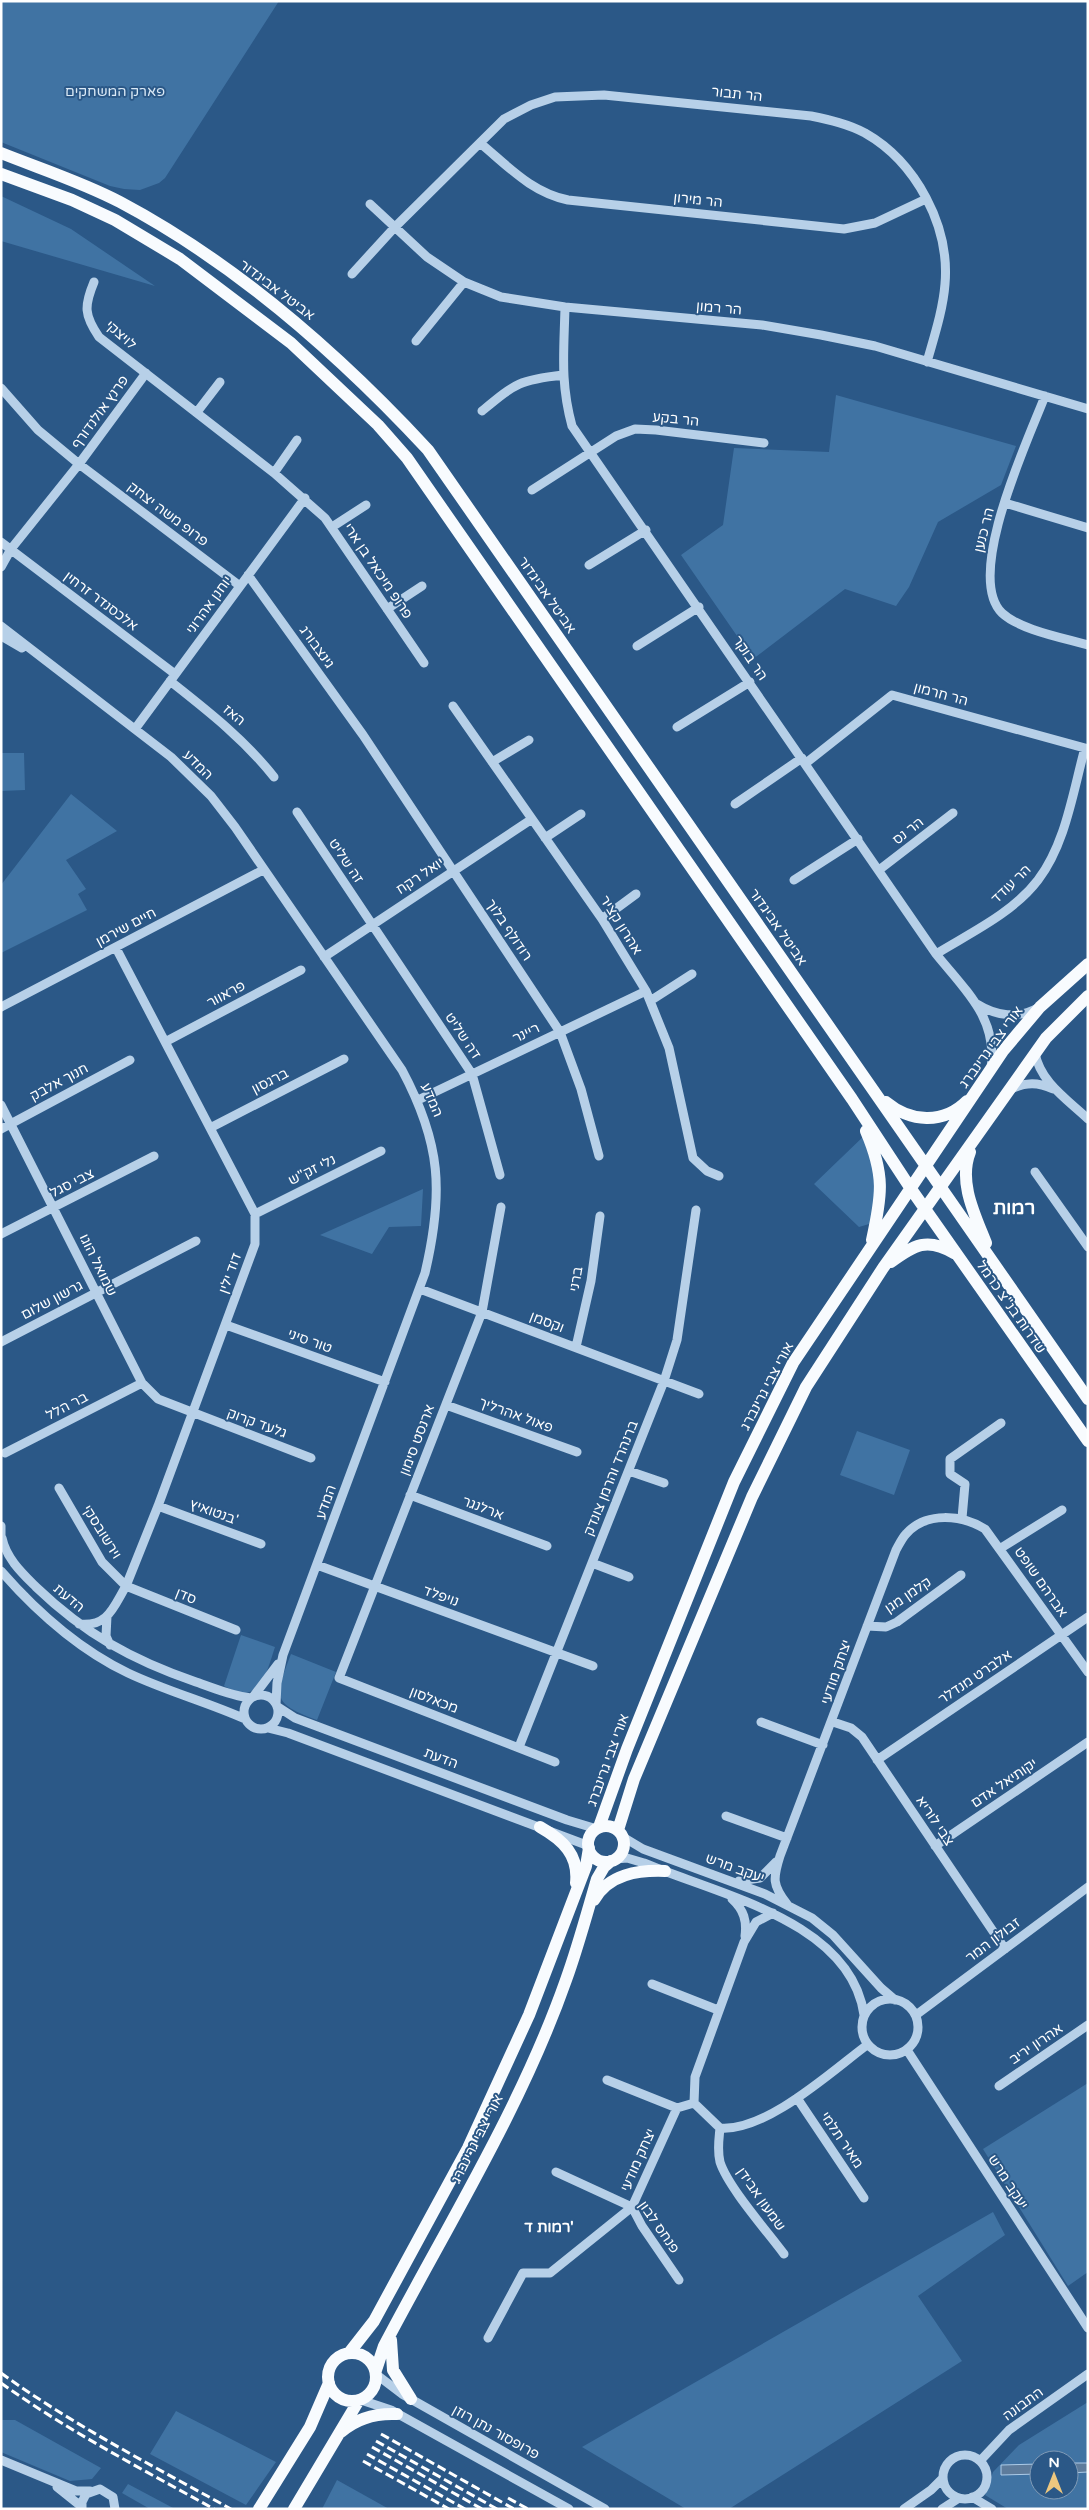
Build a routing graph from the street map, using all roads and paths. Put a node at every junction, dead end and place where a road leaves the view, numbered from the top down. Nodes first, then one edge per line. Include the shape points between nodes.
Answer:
1 (480, 143) junction
2 (1, 153) edge
3 (1, 174) edge
4 (926, 199) junction
5 (370, 204) dead end
6 (394, 228) junction
7 (352, 274) dead end
8 (94, 282) dead end
9 (464, 282) junction
10 (565, 307) junction
11 (416, 341) dead end
12 (928, 362) junction
13 (146, 373) junction
14 (563, 375) junction
15 (220, 382) dead end
16 (1, 388) edge
17 (1045, 396) junction
18 (1088, 409) edge
19 (482, 411) dead end
20 (198, 412) junction
21 (297, 440) dead end
22 (764, 443) dead end
23 (590, 452) junction
24 (79, 464) junction
25 (274, 473) junction
26 (532, 490) dead end
27 (305, 498) junction
28 (1005, 504) junction
29 (366, 505) dead end
30 (332, 527) junction
31 (1088, 528) edge
32 (646, 530) junction
33 (1, 542) edge
34 (7, 555) edge
35 (590, 565) dead end
36 (1, 567) edge
37 (248, 575) junction
38 (240, 586) junction
39 (422, 586) dead end
40 (699, 607) junction
41 (387, 609) junction
42 (1, 626) edge
43 (1, 636) edge
44 (1088, 645) edge
45 (637, 646) dead end
46 (424, 663) dead end
47 (53, 666) junction
48 (172, 678) junction
49 (750, 682) junction
50 (454, 706) dead end
51 (677, 727) dead end
52 (135, 729) junction
53 (363, 735) joint
54 (529, 740) dead end
55 (1086, 748) edge
56 (804, 761) junction
57 (492, 762) junction
58 (274, 777) dead end
59 (735, 804) dead end
60 (297, 812) dead end
61 (953, 813) dead end
62 (581, 814) dead end
63 (532, 819) junction
64 (545, 838) junction
65 (858, 839) junction
66 (263, 870) junction
67 (879, 870) junction
68 (454, 871) junction
69 (794, 880) dead end
70 (636, 894) dead end
71 (602, 919) junction
72 (372, 925) junction
73 (116, 948) junction
74 (936, 954) junction
75 (324, 957) junction
76 (1088, 964) edge
77 (301, 970) dead end
78 (692, 974) dead end
79 (646, 991) junction
80 (1088, 996) edge
81 (650, 1001) junction
82 (975, 1002) junction
83 (1040, 1007) junction
84 (1, 1008) edge
85 (560, 1032) junction
86 (165, 1042) junction
87 (1035, 1053) junction
88 (344, 1059) dead end
89 (130, 1060) dead end
90 (990, 1071) junction
91 (472, 1074) junction
92 (982, 1085) junction
93 (1010, 1089) junction
94 (873, 1090) junction
95 (1062, 1094) junction
96 (852, 1099) junction
97 (418, 1100) junction
98 (1, 1105) edge
99 (1088, 1119) edge
100 (11, 1123) junction
101 (1, 1128) edge
102 (210, 1128) junction
103 (975, 1140) junction
104 (381, 1151) dead end
105 (154, 1156) dead end
106 (598, 1156) dead end
107 (927, 1166) junction
108 (1035, 1172) dead end
109 (500, 1175) dead end
110 (719, 1176) dead end
111 (941, 1188) junction
112 (911, 1189) junction
113 (54, 1207) junction
114 (501, 1207) dead end
115 (925, 1209) junction
116 (696, 1210) dead end
117 (255, 1214) junction
118 (600, 1216) dead end
119 (1, 1234) edge
120 (196, 1242) dead end
121 (1088, 1247) edge
122 (871, 1248) junction
123 (956, 1254) junction
124 (995, 1264) junction
125 (883, 1268) junction
126 (420, 1289) junction
127 (96, 1292) junction
128 (482, 1312) junction
129 (226, 1326) junction
130 (1, 1342) edge
131 (576, 1347) junction
132 (385, 1382) junction
133 (664, 1382) junction
134 (142, 1383) junction
135 (699, 1394) dead end
136 (1088, 1399) edge
137 (446, 1405) junction
138 (193, 1414) junction
139 (1001, 1424) dead end
140 (1088, 1441) edge
141 (578, 1452) dead end
142 (5, 1453) dead end
143 (311, 1458) dead end
144 (629, 1471) junction
145 (664, 1483) dead end
146 (59, 1488) dead end
147 (410, 1495) junction
148 (158, 1506) junction
149 (1062, 1510) dead end
150 (939, 1517) joint
151 (962, 1518) junction
152 (1, 1526) edge
153 (1, 1538) edge
154 (261, 1544) dead end
155 (547, 1546) dead end
156 (1001, 1548) junction
157 (592, 1563) junction
158 (317, 1565) junction
159 (1, 1571) edge
160 (961, 1575) dead end
161 (629, 1577) dead end
162 (126, 1586) junction
163 (375, 1586) junction
164 (107, 1616) junction
165 (1088, 1617) edge
166 (80, 1624) junction
167 (867, 1626) junction
168 (236, 1630) dead end
169 (1061, 1635) junction
170 (110, 1645) junction
171 (556, 1653) junction
172 (283, 1655) junction
173 (593, 1666) dead end
174 (1088, 1672) edge
175 (339, 1678) joint
176 (252, 1698) junction
177 (277, 1706) junction
178 (245, 1719) junction
179 (762, 1722) dead end
180 (833, 1722) junction
181 (268, 1728) junction
182 (1088, 1742) edge
183 (823, 1744) junction
184 (519, 1747) junction
185 (877, 1760) junction
186 (555, 1762) dead end
187 (726, 1816) dead end
188 (540, 1827) junction
189 (598, 1828) junction
190 (620, 1834) junction
191 (787, 1838) junction
192 (935, 1846) junction
193 (589, 1847) junction
194 (780, 1856) junction
195 (613, 1860) junction
196 (665, 1871) junction
197 (730, 1881) junction
198 (1088, 1887) edge
199 (727, 1895) junction
200 (574, 1896) junction
201 (787, 1904) junction
202 (588, 1911) junction
203 (773, 1913) junction
204 (744, 1942) junction
205 (1005, 1949) junction
206 (652, 1984) dead end
207 (895, 2000) junction
208 (718, 2010) junction
209 (864, 2015) junction
210 (916, 2015) junction
211 (1088, 2025) edge
212 (867, 2045) junction
213 (907, 2050) junction
214 (607, 2080) dead end
215 (999, 2086) dead end
216 (797, 2098) junction
217 (694, 2103) junction
218 (677, 2108) junction
219 (720, 2128) junction
220 (556, 2172) dead end
221 (864, 2198) dead end
222 (632, 2207) junction
223 (784, 2254) dead end
224 (679, 2280) dead end
225 (1088, 2328) edge
226 (392, 2330) junction
227 (488, 2338) dead end
228 (349, 2353) junction
229 (376, 2373) junction
230 (1088, 2374) edge
231 (329, 2383) junction
232 (411, 2399) junction
233 (360, 2400) junction
234 (397, 2414) junction
235 (334, 2439) junction
236 (1, 2460) edge
237 (980, 2461) junction
238 (943, 2478) junction
239 (49, 2481) junction
240 (90, 2491) junction
241 (972, 2497) junction
242 (959, 2498) junction
243 (117, 2507) edge
244 (82, 2508) edge
245 (259, 2509) edge
246 (294, 2509) edge
247 (569, 2509) edge
248 (605, 2509) edge
249 (904, 2509) edge
250 (942, 2509) edge
251 (992, 2509) edge

1 - 4 street, הר מירון via 534,188 568,200 844,229 875,223
1 - 4 street, הר תבור via 504,119 555,97 604,95 811,116 844,124 866,134 892,154
1 - 6 street, הר תבור
2 - 94 main road, אביטל אביגדור via 120,202 192,244 304,328 416,437
3 - 96 main road via 115,220 180,259 292,342 378,425 407,458
4 - 12 street, הר תבור via 939,227 945,284
5 - 6 street, הר רמון
6 - 7 street, הר תבור
6 - 9 street, הר רמון via 427,257
8 - 13 street, לויצקי via 86,312 91,326 100,337
9 - 10 street, הר רמון via 501,297
9 - 11 street
10 - 12 street, הר רמון via 762,325 875,346
10 - 14 street, הר בוקר
12 - 17 street, הר רמון
13 - 20 street, פרנץ אולנדורף
13 - 24 street, פרנץ אולנדורף
14 - 19 street via 528,379 512,386
14 - 23 street, הר בוקר via 564,399 572,426
15 - 20 street
16 - 24 street, פרופ משה יצחק via 38,430
17 - 18 street, הר רמון
17 - 28 street, הר כנען
20 - 25 street, פרנץ אולנדורף
21 - 25 street
22 - 23 street, הר בקע via 635,430 616,436
23 - 26 street, הר בקע
23 - 32 street, הר בוקר
24 - 34 street, פרנץ אולנדורף
24 - 38 street, פרופ משה יצחק
25 - 27 street, פרנץ אולנדורף
27 - 30 street, פרופ מיכאל בן ארי
27 - 37 street, יוחנן אהרוני
28 - 31 street
28 - 44 street, הר כנען via 991,550 988,579 992,599 1002,613 1018,624
29 - 30 street
30 - 41 street, פרופ מיכאל בן ארי
32 - 35 street
32 - 40 street, הר בוקר
33 - 34 street, אלכסנדר זרחין
34 - 36 street, פרנץ אולנדורף
34 - 48 street, אלכסנדר זרחין
37 - 38 street, יוחנן אהרוני
37 - 53 street, גינצבורג
38 - 48 street, יוחנן אהרוני
39 - 41 street
40 - 45 street
40 - 49 street, הר בוקר
41 - 46 street, פרופ מיכאל בן ארי
42 - 47 street, המדע
43 - 47 street, המדע
47 - 52 street, המדע
48 - 52 street, יוחנן אהרוני
48 - 58 street, האז via 231,729
49 - 51 street
49 - 56 street, הר בוקר
50 - 57 street, אהרון קציר
52 - 66 street, המדע via 171,757 211,796
53 - 68 street, רודולף בלוך
54 - 57 street
55 - 56 street, הר חרמון via 892,695
55 - 74 street, הר עודד via 1061,834 1038,881 1004,912
56 - 59 street
56 - 65 street, הר בוקר
57 - 63 street, אהרון קציר
60 - 72 street, זה שליט
61 - 67 street, הר נס
62 - 64 street
63 - 64 street, אהרון קציר
63 - 68 street, יואל רקח
64 - 71 street, אהרון קציר
65 - 67 street, הר בוקר
65 - 69 street
66 - 73 street, חיים שירמן
66 - 75 street, המדע
67 - 74 street, הר בוקר
68 - 72 street, יואל רקח
68 - 85 street, רודולף בלוך
70 - 71 street
71 - 79 street, אהרון קציר
72 - 75 street, יואל רקח
72 - 91 street, דה שליט
73 - 84 street, חיים שירמן
73 - 86 street, דוד ילין
74 - 82 street, הר בוקר
75 - 97 street, המדע via 382,1039
76 - 83 main road, אורי צבי גרינברג
77 - 86 street, פראוור
78 - 81 street
79 - 81 street, אהרון קציר
79 - 85 street, ריינר
80 - 87 main road
81 - 110 street, אהרון קציר via 669,1048 693,1158 707,1172
82 - 83 street, הר בוקר via 986,1010 1006,1015 1026,1013
82 - 90 street, הר בוקר via 991,1035
83 - 90 main road, אורי צבי גרינברג via 1025,1022
85 - 91 street, ריינר
85 - 106 street, רודולף בלוך via 582,1089
86 - 102 street, דוד ילין
87 - 93 main road
87 - 95 street via 1040,1070
88 - 102 street, ברגסון
89 - 100 street, חנוך אלבק
90 - 92 main road, אורי צבי גרינברג
91 - 97 street, ריינר
91 - 109 street, דה שליט
92 - 94 main road via 963,1105 936,1118 914,1118 898,1112
92 - 107 main road, אורי צבי גרינברג
93 - 95 street via 1034,1083
93 - 103 main road
94 - 107 main road, אביטל אביגדור
95 - 99 street
96 - 112 main road
96 - 122 main road via 880,1167 880,1205
97 - 126 street, המדע via 433,1145 437,1184 433,1233
98 - 100 street, שמואל הוגו
100 - 101 street, חנוך אלבק
100 - 113 street, שמואל הוגו
102 - 117 street, דוד ילין
103 - 111 main road
103 - 124 main road via 968,1157 966,1180 972,1206
104 - 117 street, נלי זק"ש
105 - 113 street, צבי סגל
107 - 111 main road, אביטל אביגדור
107 - 112 main road, אורי צבי גרינברג
108 - 121 street
111 - 115 main road
111 - 124 main road, שדרות בנ"צ כרמל
112 - 115 main road, שדרות בנ"צ כרמל
112 - 122 main road, אורי צבי גרינברג
113 - 119 street, צבי סגל
113 - 127 street, שמואל הוגו
114 - 128 street, ארנסט סימון
115 - 123 main road, שדרות בנ"צ כרמל
115 - 125 main road
116 - 133 street, ברנהרד והרמן צונדק via 677,1340
117 - 129 street, דוד ילין via 255,1244
118 - 131 street, ברני via 591,1281
120 - 127 street, גרשון שלום
122 - 189 main road, אורי צבי גרינברג via 793,1363 734,1482
123 - 125 main road via 944,1246 930,1243 908,1250
123 - 140 main road, שדרות בנ"צ כרמל
124 - 136 main road, שדרות בנ"צ כרמל
125 - 190 main road via 806,1387 752,1498 634,1779
126 - 128 street, וקסמן
126 - 132 street, המדע
127 - 130 street, גרשון שלום
127 - 134 street, שמואל הוגו
128 - 131 street, וקסמן
128 - 137 street, ארנסט סימון
129 - 132 street, טור סיני
129 - 138 street, דוד ילין
131 - 133 street, וקסמן
132 - 158 street, המדע
133 - 135 street, וקסמן
133 - 144 street, ברנהרד והרמן צונדק
134 - 138 street, שמואל הוגו via 158,1399
134 - 142 street, בר הלל
137 - 141 street, פאול אהרליך
137 - 147 street, ארנסט סימון
138 - 143 street, גלעד קרוק
138 - 148 street, דוד ילין
139 - 151 street via 950,1459 950,1474 965,1484
144 - 145 street
144 - 157 street, ברנהרד והרמן צונדק
146 - 162 street, וירשובסקי via 102,1562
147 - 155 street, ארלנגר
147 - 163 street, ארנסט סימון
148 - 154 street, בנטואיץ'
148 - 162 street, דוד ילין
149 - 156 street
150 - 151 street, אברהם שופט
150 - 167 street, יצחק מודעי via 921,1522 907,1533 896,1550
151 - 156 street, אברהם שופט via 985,1529
152 - 153 street
153 - 166 street, הדעת via 8,1555 23,1573 49,1600
156 - 169 street, אברהם שופט
157 - 161 street
157 - 171 street, ברנהרד והרמן צונדק
158 - 163 street, נויפלד
158 - 172 street, המדע
159 - 178 street, הדעת via 44,1615 104,1659 127,1672
160 - 167 street, קלמן מגן via 897,1622 886,1627
162 - 164 street, דוד ילין
162 - 168 street, סדן
163 - 171 street, נויפלד
163 - 175 street, ארנסט סימון
164 - 166 street via 95,1624
164 - 170 street via 106,1632
165 - 169 street, אלברט מנדלר
166 - 170 street, הדעת
167 - 180 street, יצחק מודעי
169 - 174 street, אברהם שופט
169 - 185 street, אלברט מנדלר
170 - 176 street, הדעת via 179,1676 235,1696
171 - 173 street, נויפלד
171 - 184 street, ברנהרד והרמן צונדק
172 - 176 street, המדע
172 - 177 street, המדע via 277,1683
175 - 184 street, מכאלסון
176 - 177 street via 258,1695 269,1697
176 - 178 street via 244,1710
177 - 181 street via 278,1717
177 - 189 street, הדעת via 295,1718 567,1820
178 - 181 street via 255,1728
179 - 183 street
180 - 183 street, יצחק מודעי
180 - 185 street, צבי לוריא via 851,1728 862,1737
181 - 188 street
182 - 192 street, יקותיאל אדם
183 - 191 street, יצחק מודעי
184 - 186 street, מכאלסון
185 - 192 street, צבי לוריא
187 - 191 street
188 - 193 street
188 - 200 main road via 559,1839 572,1854 577,1871
189 - 190 main road via 609,1826
189 - 193 main road via 590,1836
190 - 195 main road via 623,1852
190 - 197 street, יעקב מרש via 643,1849
191 - 194 street, יצחק מודעי
192 - 205 street, צבי לוריא
193 - 195 main road via 600,1860
193 - 200 main road, אורי צבי גרינברג via 588,1860
194 - 197 street, יצחק מודעי via 760,1878
194 - 201 street, יצחק מודעי via 775,1883
195 - 196 street, יעקב מרש via 632,1859
195 - 202 main road, אורי צבי גרינברג via 600,1873
196 - 199 street, יעקב מרש
196 - 202 main road via 621,1876 608,1883
197 - 201 street, יעקב מרש
198 - 205 street, זבולון המר
199 - 203 street, יעקב מרש
199 - 204 street via 739,1905 745,1917
200 - 228 main road, אורי צבי גרינברג via 529,2015 468,2148 374,2321
201 - 207 street, יעקב מרש via 833,1934 880,1988
202 - 226 main road, אורי צבי גרינברג via 566,1981 536,2053 486,2158
203 - 204 street via 756,1922
203 - 209 street, יעקב מרש via 812,1936 831,1952 857,1989
204 - 208 street
205 - 210 street, זבולון המר
206 - 208 street
207 - 209 street via 877,2002
207 - 210 street via 903,2002
208 - 217 street via 695,2077
209 - 212 street via 862,2030
210 - 213 street via 916,2038
211 - 215 street, אהרון יריב
212 - 213 street via 890,2056
212 - 216 street
213 - 225 street, יעקב מרש
214 - 218 street
216 - 219 street via 742,2126
216 - 221 street, מאיר תלמי
217 - 218 street
217 - 219 street
218 - 222 street, יצחק מודעי
219 - 223 street, שמעון אבידן via 720,2163
220 - 222 street, פנחס לבון
222 - 224 street, פנחס לבון
222 - 227 street, יצחק מודעי via 550,2273 523,2273
226 - 229 main road, אורי צבי גרינברג
226 - 232 main road via 390,2354 393,2370
228 - 229 main road via 364,2355 372,2362
228 - 231 main road via 332,2363
229 - 232 street, פרופסור נתן רוזן
229 - 233 main road via 373,2390
230 - 237 street, התבונה via 1009,2430
231 - 233 main road via 340,2398
231 - 245 main road via 310,2426
232 - 248 street, פרופסור נתן רוזן
233 - 234 street
233 - 235 main road
234 - 235 main road via 364,2418
234 - 247 street
235 - 246 main road
236 - 239 street
237 - 238 street via 960,2455 947,2463
237 - 241 street via 985,2467 986,2482 984,2488
238 - 242 street via 948,2490
238 - 249 street
239 - 240 street via 76,2491
239 - 244 street
240 - 243 street via 105,2490
240 - 244 street
241 - 242 street
241 - 251 street
242 - 250 street

